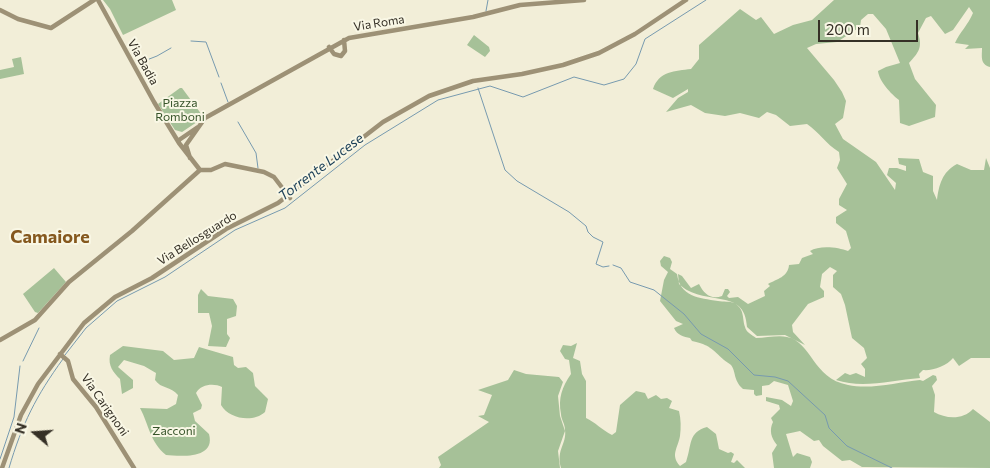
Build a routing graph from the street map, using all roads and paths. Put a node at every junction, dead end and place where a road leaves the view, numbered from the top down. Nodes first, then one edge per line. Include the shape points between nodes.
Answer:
1 (94, 0) edge
2 (98, 0) edge
3 (584, 0) edge
4 (686, 0) edge
5 (0, 10) edge
6 (343, 43) junction
7 (331, 48) junction
8 (200, 125) junction
9 (181, 138) junction
10 (186, 144) junction
11 (200, 170) junction
12 (290, 197) junction
13 (0, 340) edge
14 (60, 354) junction
15 (2, 468) edge
16 (134, 468) edge

1 - 5 street via 51,28
2 - 9 street, Via Badia via 154,102 173,132
3 - 6 street, Via Roma via 520,5
4 - 12 street, Via Bellosguardo via 635,34 599,53 564,65 473,81 429,96 384,122
6 - 7 street, Via Roma
6 - 7 street, Via Roma via 345,51 341,56 334,54
7 - 8 street, Via Roma via 223,107
8 - 9 street, Via Roma
8 - 10 street, Via Roma
9 - 10 street, Via Badia
9 - 10 street, Via Badia
10 - 11 street, Via Badia via 190,158
11 - 12 street via 211,170 225,164 264,172 274,177
11 - 13 street via 69,282 35,320
12 - 14 street, Via Bellosguardo via 232,226 175,264 101,306 84,322
14 - 15 street, Via Bellosguardo via 21,415
14 - 16 street, Via Carignoni via 68,360 73,379 96,407

